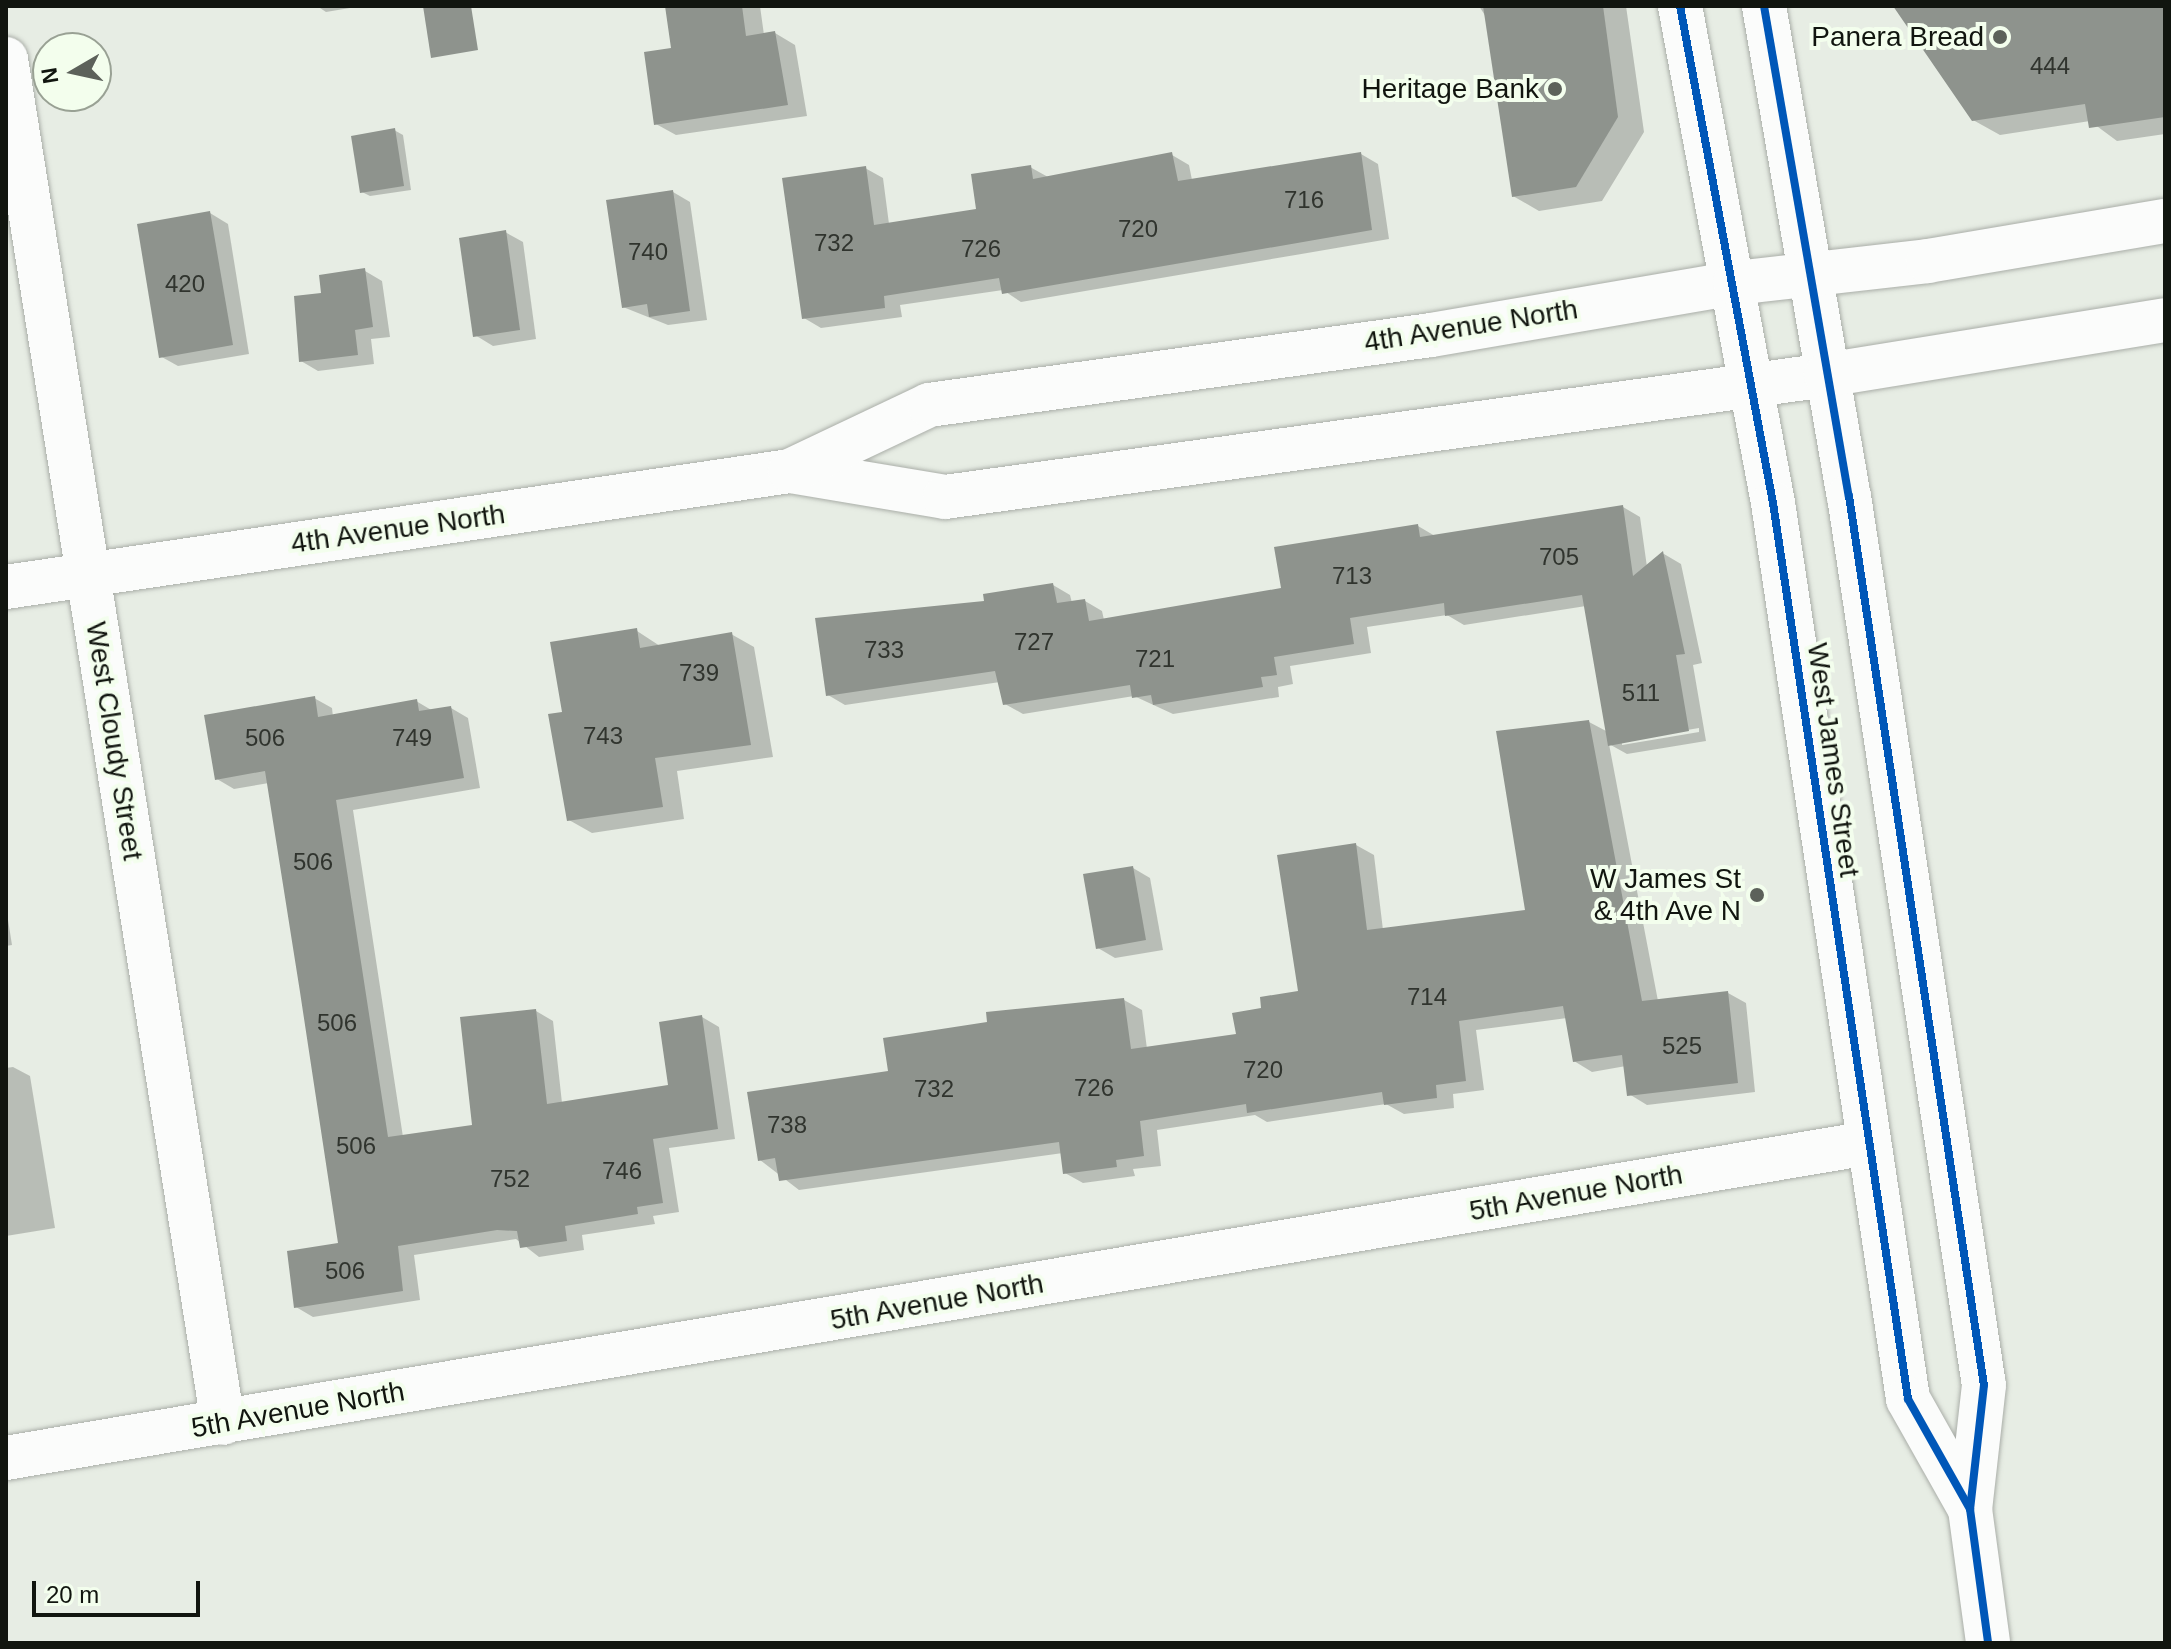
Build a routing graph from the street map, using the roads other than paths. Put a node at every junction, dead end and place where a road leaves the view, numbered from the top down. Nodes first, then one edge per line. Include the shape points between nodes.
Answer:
1 (1680, 6) edge
2 (1764, 6) edge
3 (6, 59) edge
4 (2165, 221) edge
5 (1810, 275) junction
6 (1735, 283) junction
7 (2165, 320) edge
8 (1826, 375) junction
9 (1751, 383) junction
10 (790, 471) junction
11 (88, 574) junction
12 (6, 587) edge
13 (1868, 1143) junction
14 (223, 1423) junction
15 (6, 1458) edge
16 (1970, 1509) junction
17 (1988, 1643) edge

1 - 6 street, West James Street
2 - 5 street, West James Street
3 - 11 street, West Cloudy Street
4 - 5 street, 4th Avenue North
5 - 6 street, 4th Avenue North
5 - 8 street, West James Street
6 - 9 street, West James Street
6 - 10 street, 4th Avenue North via 1431,335 929,405
7 - 8 street, 4th Avenue North
8 - 9 street, 4th Avenue North
8 - 16 street, West James Street via 1984,1385
9 - 10 street, 4th Avenue North via 945,497
9 - 13 street, West James Street
10 - 11 street, 4th Avenue North
11 - 12 street, 4th Avenue North
11 - 14 street, West Cloudy Street
13 - 14 street, 5th Avenue North
13 - 16 street, West James Street via 1908,1399
14 - 15 street, 5th Avenue North
16 - 17 street, West James Street

